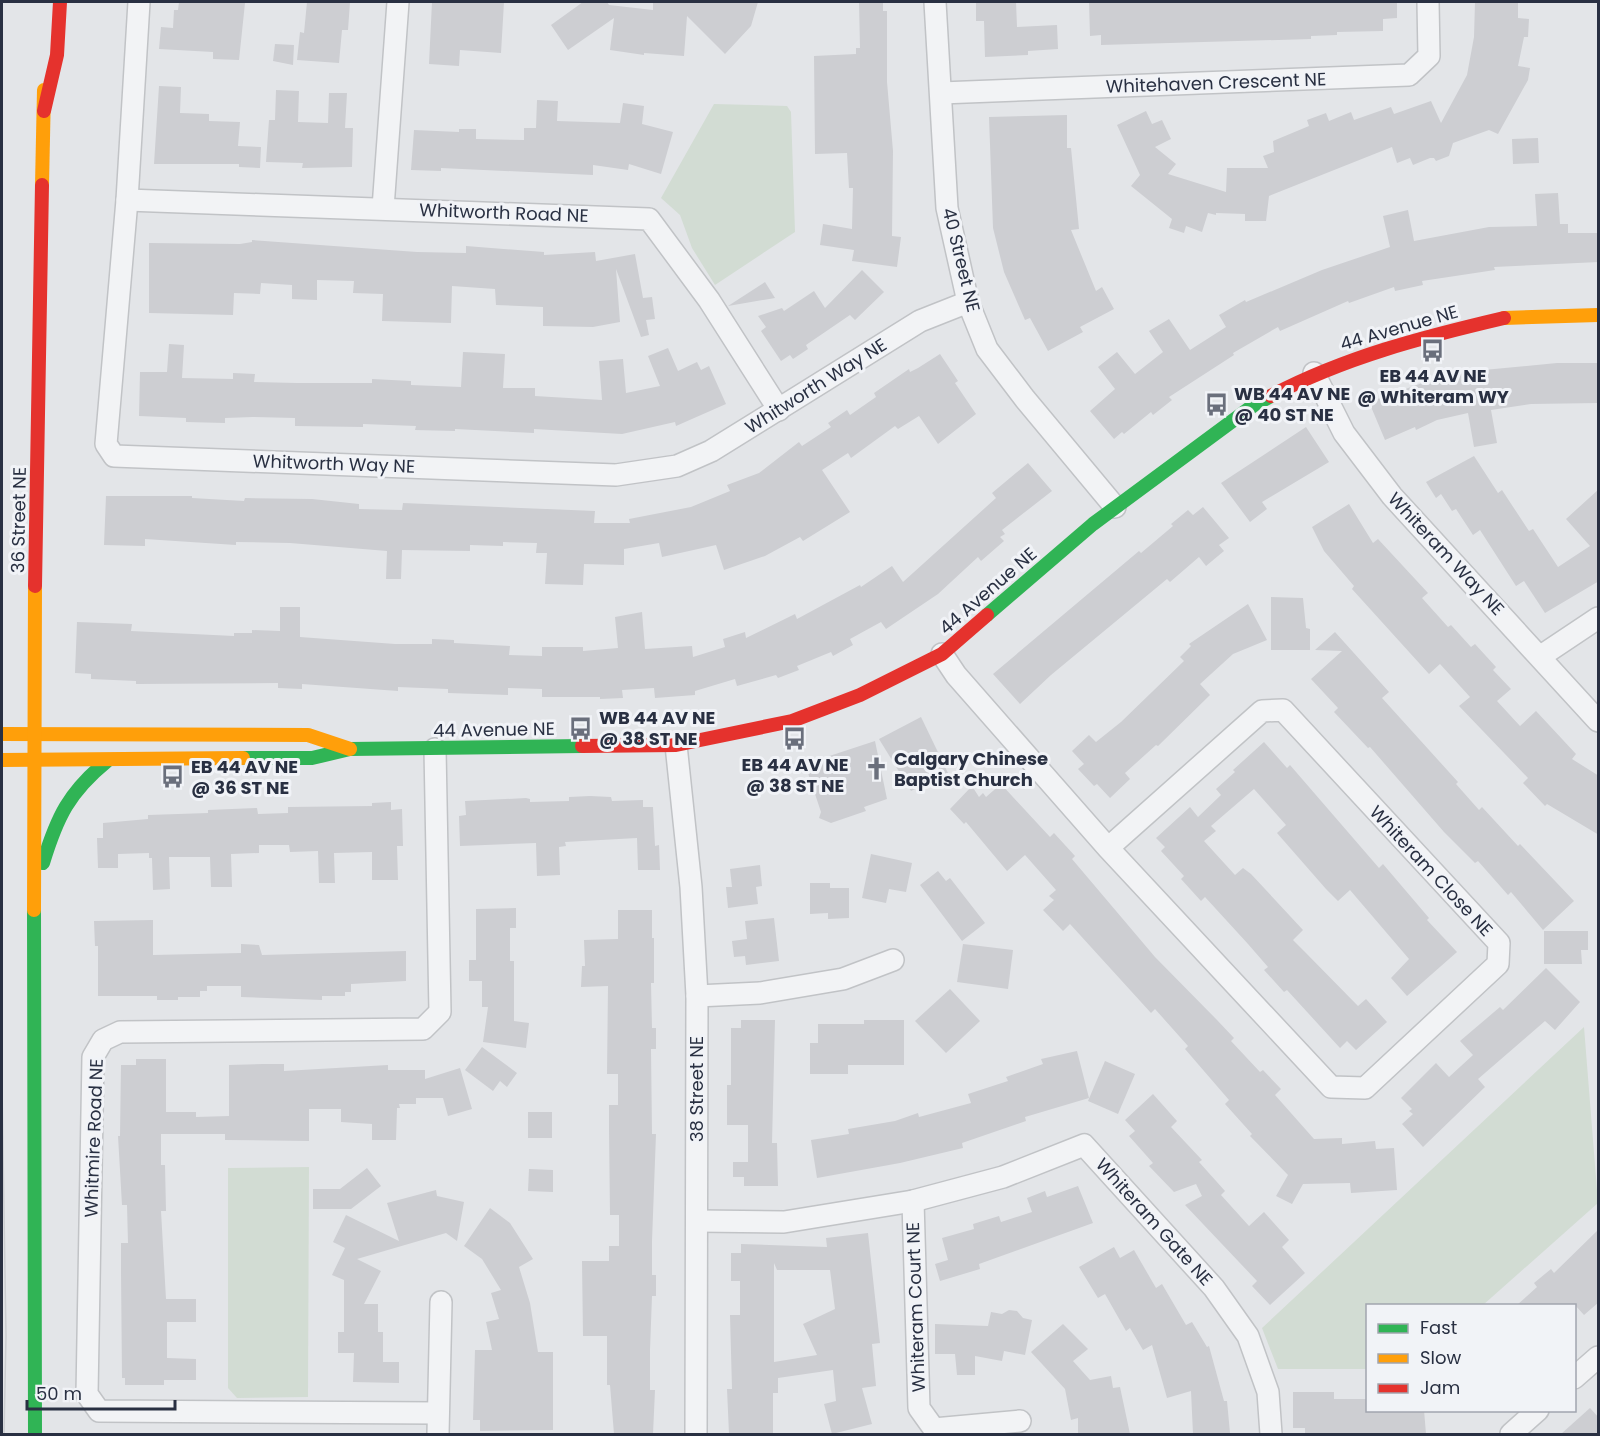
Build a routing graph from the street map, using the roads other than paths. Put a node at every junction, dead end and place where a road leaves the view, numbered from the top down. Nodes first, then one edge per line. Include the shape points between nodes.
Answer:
1 (60, 2) edge
2 (139, 2) edge
3 (398, 2) edge
4 (935, 2) edge
5 (1428, 2) edge
6 (44, 34) dead end
7 (941, 93) junction
8 (44, 111) junction
9 (128, 200) junction
10 (383, 207) junction
11 (968, 302) junction
12 (1599, 315) edge
13 (1314, 373) junction
14 (779, 410) junction
15 (1115, 507) junction
16 (1599, 618) edge
17 (942, 654) junction
18 (1541, 656) junction
19 (1599, 720) edge
20 (33, 733) junction
21 (2, 734) edge
22 (676, 745) junction
23 (350, 749) junction
24 (435, 749) junction
25 (2, 760) edge
26 (33, 760) junction
27 (106, 761) junction
28 (1108, 848) junction
29 (35, 890) junction
30 (893, 960) dead end
31 (697, 996) junction
32 (913, 1201) junction
33 (697, 1221) junction
34 (441, 1302) dead end
35 (1599, 1357) edge
36 (1576, 1377) edge
37 (1536, 1412) edge
38 (438, 1413) junction
39 (1020, 1421) dead end
40 (35, 1434) edge
41 (438, 1434) edge
42 (696, 1434) edge
43 (1271, 1434) edge
44 (1511, 1434) edge

1 - 8 street via 57,55
2 - 9 street, Whitworth Way NE
3 - 10 street
4 - 7 street, 40 Street NE
5 - 7 street, Whitehaven Crescent NE via 1429,56 1409,75
6 - 8 street, 36 Street NE
7 - 11 street, 40 Street NE via 947,208
8 - 20 street, 36 Street NE
9 - 10 street, Whitworth Road NE
9 - 14 street, Whitworth Way NE via 106,444 114,456 616,475 677,466 711,451
10 - 14 street, Whitworth Road NE via 649,219 709,300
11 - 14 street, Whitworth Way NE via 920,321
11 - 15 street, 40 Street NE via 987,349
12 - 13 street, 44 Avenue NE via 1511,316 1400,343
13 - 15 street, 44 Avenue NE via 1254,405
13 - 18 street, Whiteram Way NE via 1344,433 1392,496
15 - 17 street, 44 Avenue NE
16 - 18 street
17 - 22 street, 44 Avenue NE via 860,695 792,721
17 - 28 street, Whiteram Close NE via 956,675
18 - 19 street, Whiteram Way NE
20 - 21 street, 44 Avenue NE
20 - 23 street, 44 Avenue NE via 308,735
20 - 26 street, 36 Street NE
22 - 24 street, 44 Avenue NE
22 - 31 street, 38 Street NE via 691,887
23 - 24 street, 44 Avenue NE
23 - 27 street, 44 Avenue NE via 312,758
24 - 38 street, Whitmire Road NE via 440,1012 423,1029 120,1032 103,1040 93,1057 87,1394 99,1411
25 - 26 street, 44 Avenue NE
26 - 27 street, 44 Avenue NE
26 - 29 street, 36 Street NE
27 - 29 street via 82,779 59,812
28 - 28 street, Whiteram Close NE via 1331,1087 1365,1088 1498,964 1499,943 1283,710 1262,711
29 - 40 street, 36 Street NE
30 - 31 street via 843,979 760,993
31 - 33 street, 38 Street NE
32 - 33 street, Whiteram Gate NE via 784,1222
32 - 39 street, Whiteram Court NE via 919,1408 934,1429
32 - 43 street, Whiteram Gate NE via 1004,1176 1084,1145 1215,1288 1248,1336 1268,1392
33 - 42 street, 38 Street NE
34 - 38 street
35 - 36 street
37 - 44 street
38 - 41 street

